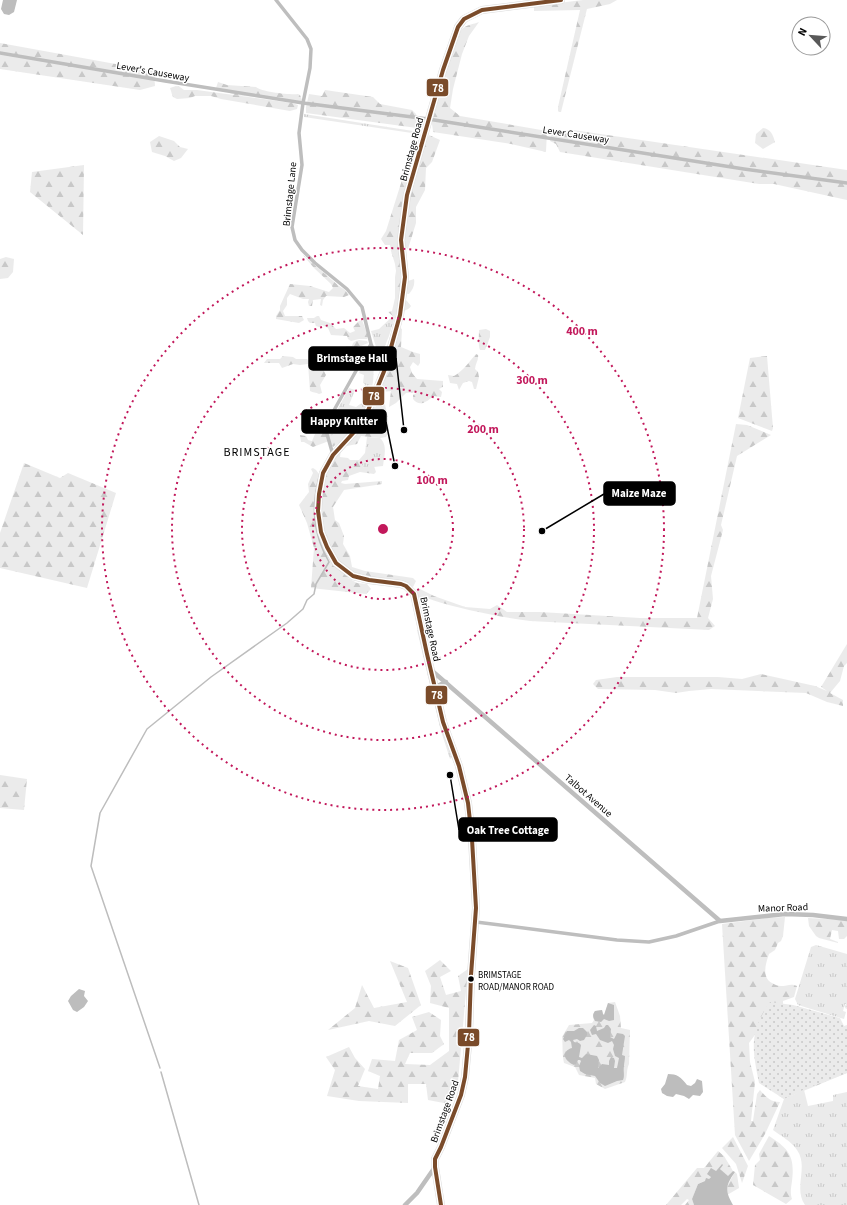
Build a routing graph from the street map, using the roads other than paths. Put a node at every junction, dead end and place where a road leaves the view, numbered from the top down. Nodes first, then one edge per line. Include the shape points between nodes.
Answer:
1 (276, 0) edge
2 (561, 0) edge
3 (0, 53) edge
4 (303, 103) junction
5 (428, 119) junction
6 (847, 183) edge
7 (371, 344) junction
8 (385, 369) junction
9 (333, 455) junction
10 (430, 669) junction
11 (446, 682) junction
12 (435, 687) junction
13 (847, 918) edge
14 (720, 921) junction
15 (476, 922) junction
16 (435, 1167) junction
17 (405, 1205) edge
18 (441, 1205) edge

1 - 4 street, Brimstage Lane via 307,38 311,49
2 - 5 main road, Brimstage Road via 482,10 464,19 458,27 442,70
3 - 4 street, Lever's Causeway
4 - 5 street, Lever Causeway
4 - 7 street, Brimstage Lane via 299,133 302,165 292,227 295,240 315,263 347,289 362,307
5 - 6 street, Lever Causeway
5 - 8 main road, Brimstage Road via 407,196 401,240 405,277 400,315
7 - 8 street, Brimstage Lane via 378,362
7 - 9 street via 328,421 327,434
8 - 9 main road, Brimstage Road via 367,413 356,430
9 - 10 main road, Brimstage Road via 323,473 319,494 319,522 327,547 336,563 353,576 401,584 410,589 416,602
10 - 11 street, Talbot Avenue
10 - 12 main road, Brimstage Road
11 - 12 street
11 - 14 street, Talbot Avenue
12 - 15 main road, Brimstage Road via 468,803
13 - 14 street, Manor Road via 785,914
14 - 15 street via 676,936 648,942
15 - 16 main road, Brimstage Road via 465,1077 461,1096 435,1159
16 - 17 street
16 - 18 main road, Brimstage Road

